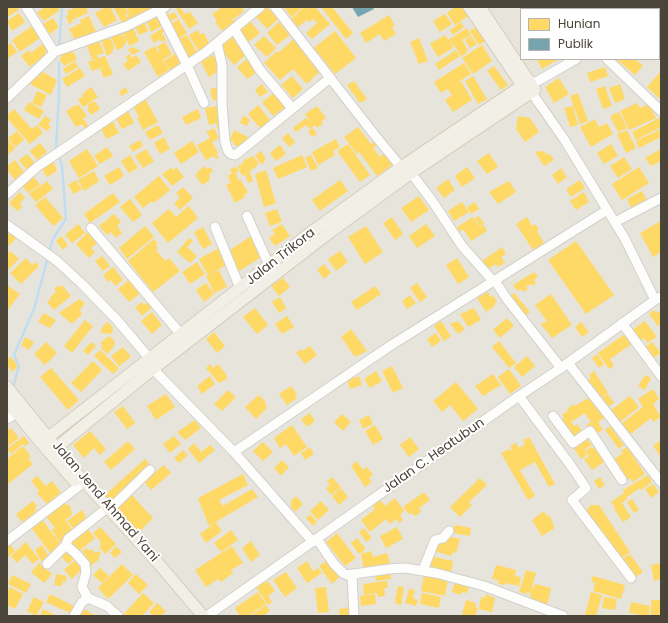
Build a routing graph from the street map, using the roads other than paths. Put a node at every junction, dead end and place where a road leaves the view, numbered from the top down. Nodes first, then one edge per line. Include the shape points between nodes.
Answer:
1 (26, 7) edge
2 (260, 7) edge
3 (275, 7) edge
4 (469, 7) edge
5 (480, 7) edge
6 (162, 9) edge
7 (234, 29) junction
8 (217, 43) junction
9 (54, 52) junction
10 (574, 60) edge
11 (607, 60) edge
12 (187, 65) junction
13 (330, 78) junction
14 (531, 88) junction
15 (7, 98) edge
16 (204, 103) dead end
17 (292, 108) junction
18 (661, 111) edge
19 (401, 167) junction
20 (411, 173) junction
21 (7, 194) edge
22 (661, 198) edge
23 (607, 210) junction
24 (246, 216) dead end
25 (615, 222) junction
26 (7, 225) edge
27 (215, 227) dead end
28 (92, 228) dead end
29 (269, 265) junction
30 (494, 281) junction
31 (240, 288) junction
32 (658, 298) edge
33 (622, 323) junction
34 (184, 338) junction
35 (152, 364) junction
36 (565, 365) junction
37 (661, 376) edge
38 (7, 387) edge
39 (519, 396) junction
40 (7, 401) edge
41 (11, 416) edge
42 (553, 416) dead end
43 (45, 441) junction
44 (53, 451) junction
45 (234, 452) junction
46 (150, 470) dead end
47 (622, 480) dead end
48 (661, 482) edge
49 (79, 486) junction
50 (106, 511) junction
51 (449, 531) dead end
52 (315, 540) junction
53 (7, 541) edge
54 (66, 545) junction
55 (47, 564) dead end
56 (423, 570) junction
57 (352, 574) junction
58 (631, 578) dead end
59 (88, 598) junction
60 (74, 616) edge
61 (118, 616) edge
62 (194, 616) edge
63 (204, 616) edge
64 (207, 616) edge
65 (354, 616) edge
66 (563, 616) edge

1 - 9 street
2 - 7 street
3 - 13 street
4 - 14 main road
5 - 14 main road
6 - 9 street via 127,26
6 - 12 street
7 - 8 street
7 - 17 street via 260,70
8 - 12 street
8 - 17 street via 222,65 225,142 231,154 238,153
9 - 15 street
10 - 14 street
11 - 18 street
12 - 16 street
12 - 21 street via 37,167
13 - 17 street
13 - 19 street
14 - 19 main road, Jalan Trikora
14 - 20 main road, Jalan Trikora
14 - 23 street
19 - 29 main road, Jalan Trikora
20 - 30 street via 462,246
20 - 34 main road, Jalan Trikora
22 - 25 street
23 - 25 street
23 - 30 street
24 - 29 street
25 - 32 street
26 - 35 street via 57,261 77,279 117,320
27 - 31 street
28 - 34 street
29 - 31 main road, Jalan Trikora
30 - 36 street
30 - 45 street via 390,346
31 - 34 main road, Jalan Trikora
32 - 33 street, Jalan C. Heatubun
33 - 36 street, Jalan C. Heatubun
33 - 37 street
34 - 35 main road, Jalan Trikora
35 - 43 main road, Jalan Trikora
35 - 44 main road, Jalan Trikora
35 - 45 street
36 - 39 street, Jalan C. Heatubun
36 - 48 street
38 - 43 main road, Jalan Jend Ahmad Yani
39 - 52 street, Jalan C. Heatubun
39 - 58 street via 586,488 572,500
40 - 41 main road, Jalan Jend Ahmad Yani
41 - 43 main road, Jalan Jend Ahmad Yani
42 - 47 street via 573,443 590,431
43 - 44 main road, Jalan Jend Ahmad Yani
44 - 49 main road, Jalan Jend Ahmad Yani
44 - 50 main road, Jalan Jend Ahmad Yani
45 - 52 street
46 - 50 street
49 - 50 main road, Jalan Jend Ahmad Yani
49 - 53 street
50 - 54 street via 68,539
50 - 62 main road, Jalan Jend Ahmad Yani
50 - 63 main road, Jalan Jend Ahmad Yani via 158,562
51 - 56 street via 443,538 435,540
52 - 57 street via 339,570
52 - 64 street, Jalan C. Heatubun
54 - 55 street
54 - 59 street via 85,564 86,572 82,587
56 - 57 street via 405,568
56 - 66 street via 484,586
57 - 65 street
59 - 60 street via 82,602
59 - 61 street via 107,606

